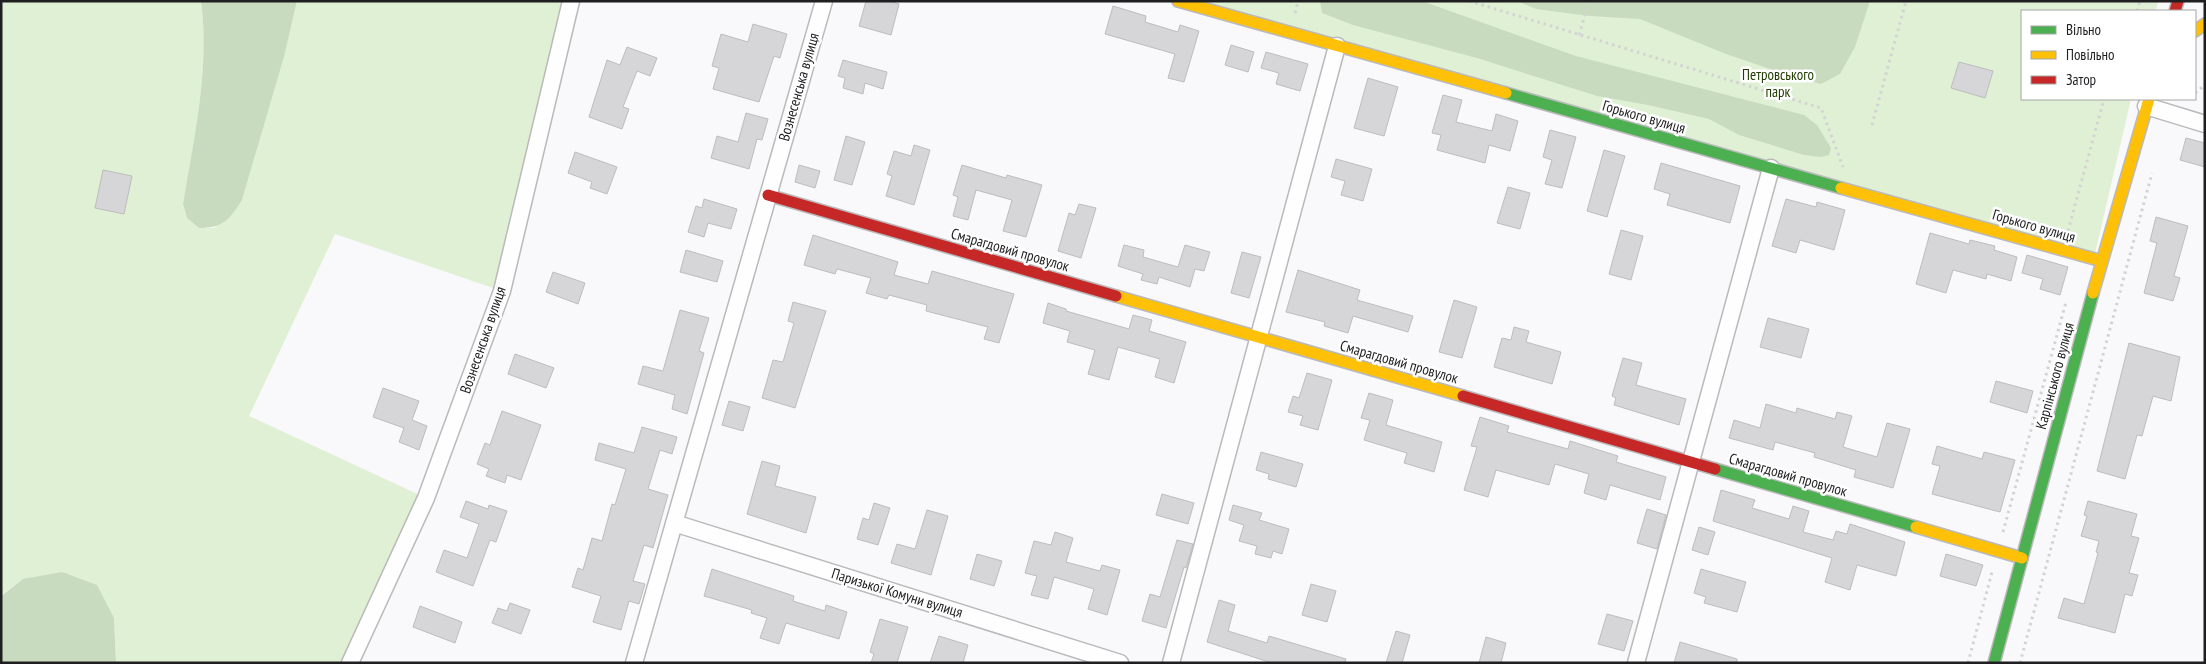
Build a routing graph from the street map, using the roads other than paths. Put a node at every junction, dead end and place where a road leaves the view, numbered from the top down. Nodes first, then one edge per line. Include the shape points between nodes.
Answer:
1 (570, 1) edge
2 (824, 1) edge
3 (1178, 1) edge
4 (1337, 46) junction
5 (2148, 102) edge
6 (2205, 124) edge
7 (1771, 168) junction
8 (768, 195) junction
9 (2102, 261) junction
10 (1259, 337) junction
11 (1691, 462) junction
12 (674, 523) junction
13 (2022, 558) junction
14 (350, 663) edge
15 (634, 663) edge
16 (1120, 663) edge
17 (1171, 663) edge
18 (1636, 663) edge
19 (1994, 663) edge

1 - 14 street, Вознесенська вулиця via 502,291 426,498
2 - 8 street, Вознесенська вулиця
3 - 4 street, Горького вулиця
4 - 7 street, Горького вулиця
4 - 10 street
5 - 6 street
5 - 9 street, Карпінського вулиця
7 - 9 street, Горького вулиця
7 - 11 street
8 - 10 street, Смарагдовий провулок
8 - 12 street, Вознесенська вулиця
9 - 13 street, Карпінського вулиця
10 - 11 street, Смарагдовий провулок
10 - 17 street
11 - 13 street, Смарагдовий провулок
11 - 18 street
12 - 15 street, Вознесенська вулиця
12 - 16 street, Паризької Комуни вулиця
13 - 19 street, Карпінського вулиця

